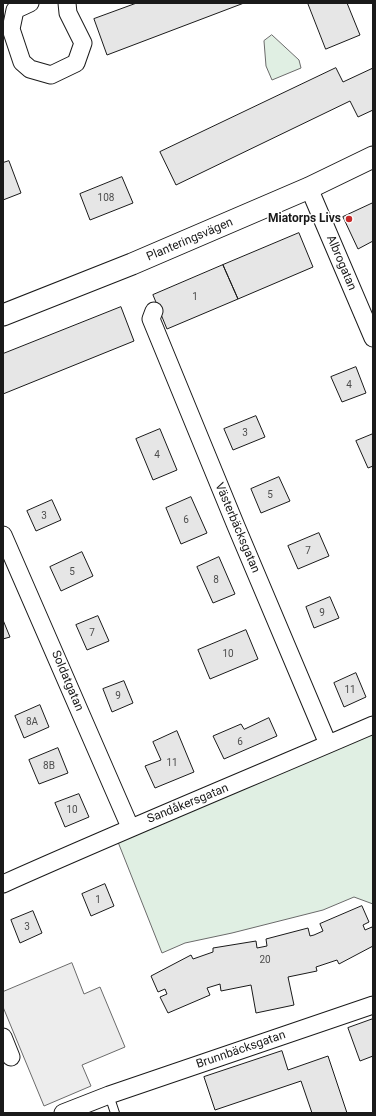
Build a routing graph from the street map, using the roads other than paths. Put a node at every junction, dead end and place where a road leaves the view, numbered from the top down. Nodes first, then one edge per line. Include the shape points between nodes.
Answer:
1 (30, 3) edge
2 (67, 3) edge
3 (373, 158) edge
4 (309, 188) junction
5 (154, 311) dead end
6 (3, 315) edge
7 (373, 338) edge
8 (3, 535) edge
9 (373, 725) edge
10 (328, 744) junction
11 (130, 827) junction
12 (3, 884) edge
13 (373, 1005) edge
14 (3, 1037) edge
15 (11, 1057) dead end
16 (109, 1095) junction
17 (63, 1113) edge
18 (115, 1113) edge

1 - 2 street via 15,10 11,29 22,62 30,69 51,75 76,62 83,42 68,13
3 - 4 street, Planteringsvägen
4 - 6 street, Planteringsvägen via 132,264
4 - 7 street, Albrogatan
5 - 10 street, Västerbäcksgatan via 151,319
8 - 11 street, Soldatgatan
9 - 10 street, Sandåkersgatan
10 - 11 street, Sandåkersgatan
11 - 12 street, Sandåkersgatan
13 - 16 street, Brunnbäcksgatan
14 - 15 street
16 - 17 street, Brunnbäcksgatan
16 - 18 lane

